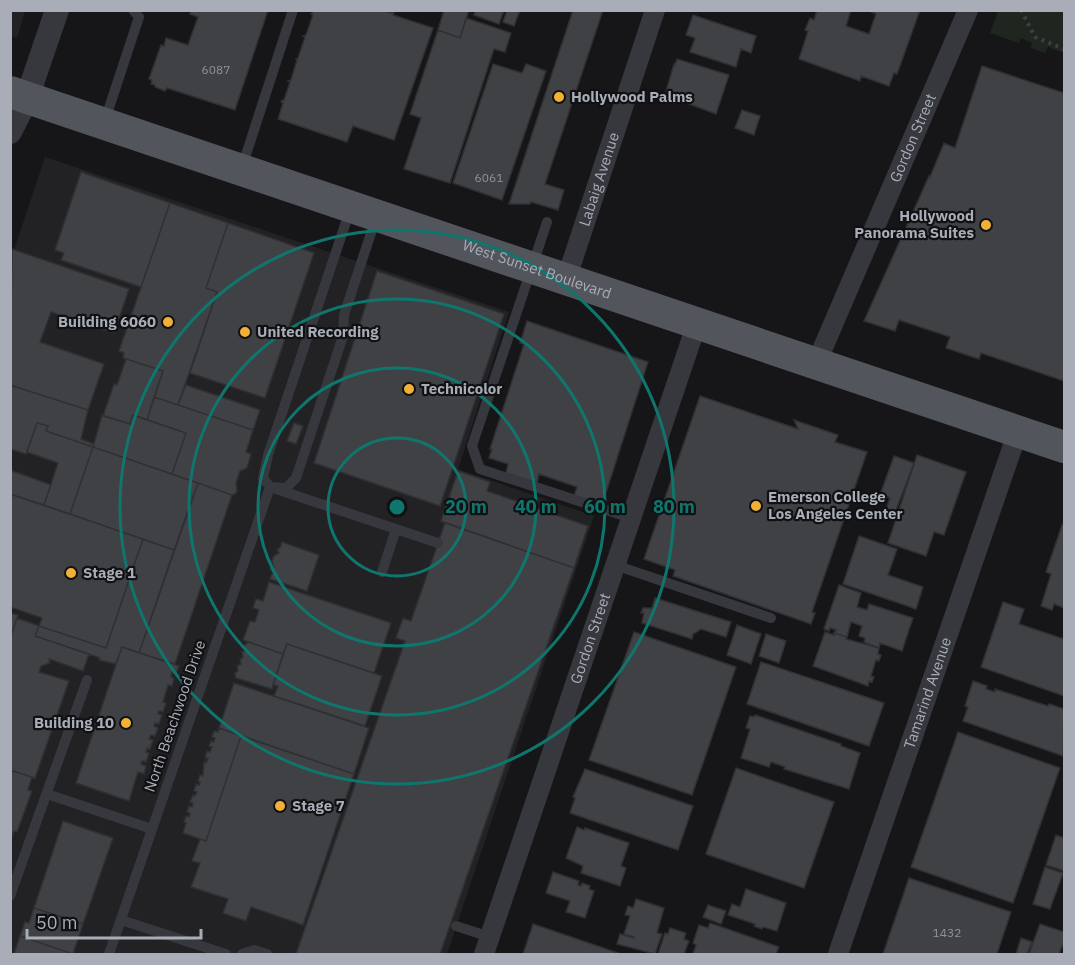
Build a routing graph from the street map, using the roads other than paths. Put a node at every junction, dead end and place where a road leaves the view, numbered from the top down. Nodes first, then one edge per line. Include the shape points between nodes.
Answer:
1 (57, 10) edge
2 (133, 10) edge
3 (293, 10) edge
4 (656, 10) edge
5 (968, 10) edge
6 (19, 95) edge
7 (104, 123) junction
8 (10, 132) edge
9 (241, 170) junction
10 (364, 212) junction
11 (547, 222) dead end
12 (532, 268) junction
13 (566, 280) junction
14 (697, 323) junction
15 (816, 364) junction
16 (1018, 431) junction
17 (1065, 447) edge
18 (270, 487) junction
19 (631, 518) junction
20 (396, 529) junction
21 (438, 543) dead end
22 (615, 565) junction
23 (382, 572) dead end
24 (771, 618) dead end
25 (87, 680) dead end
26 (47, 794) junction
27 (152, 829) junction
28 (10, 896) edge
29 (121, 920) junction
30 (456, 926) dead end
31 (487, 946) edge
32 (109, 954) edge
33 (226, 954) edge
34 (242, 954) edge
35 (267, 954) edge
36 (838, 954) edge

1 - 6 street
2 - 7 lane via 139,16
3 - 9 lane
4 - 13 street, Labaig Avenue
5 - 15 street, Gordon Street
6 - 7 main road, West Sunset Boulevard
6 - 8 street
7 - 9 main road, West Sunset Boulevard
9 - 10 main road, West Sunset Boulevard
10 - 12 main road, West Sunset Boulevard
10 - 18 lane, North Beachwood Drive via 268,455 263,478
10 - 18 lane via 343,336 296,478 286,488
11 - 12 lane
12 - 13 main road, West Sunset Boulevard
12 - 19 lane via 472,446 480,469
13 - 14 main road, West Sunset Boulevard
14 - 15 main road, West Sunset Boulevard
14 - 19 street, Gordon Street
15 - 16 main road, West Sunset Boulevard
16 - 17 main road, West Sunset Boulevard
16 - 36 street, Tamarind Avenue
18 - 20 lane
18 - 27 lane, North Beachwood Drive
19 - 22 street, Gordon Street
20 - 21 lane
20 - 23 lane
22 - 24 lane
22 - 31 street, Gordon Street
25 - 26 lane
26 - 27 lane
26 - 28 lane
27 - 29 lane, North Beachwood Drive
29 - 32 lane, North Beachwood Drive
29 - 33 lane
30 - 31 lane
34 - 35 lane via 254,950

